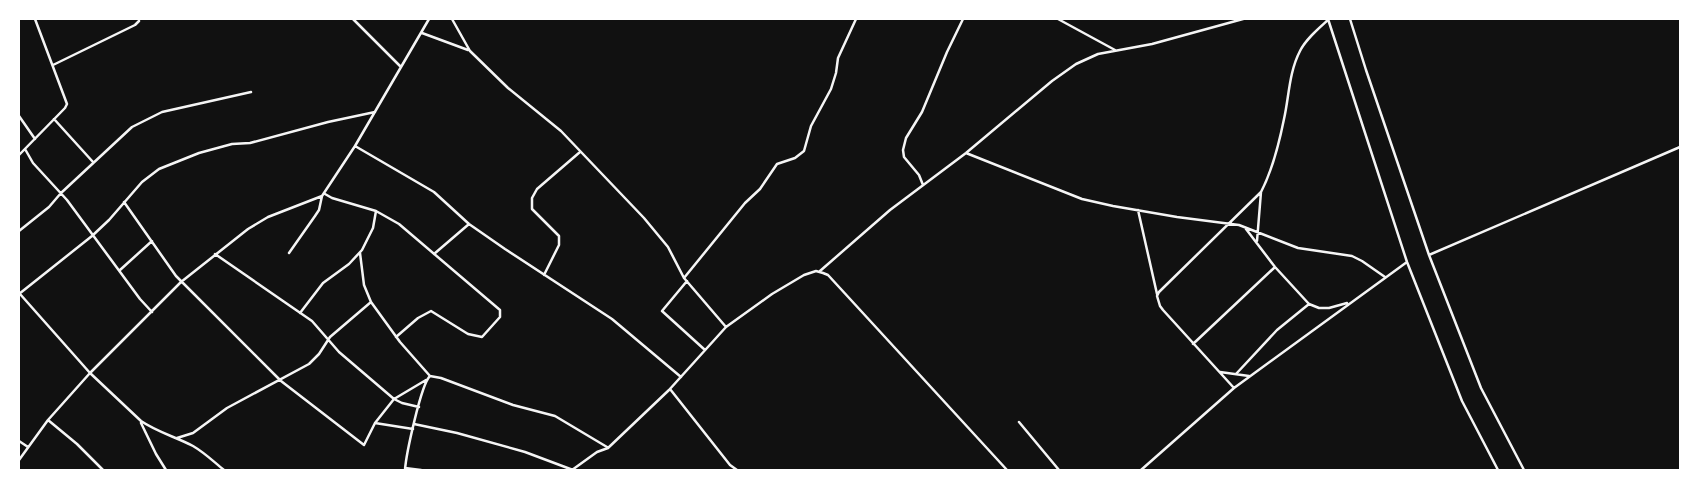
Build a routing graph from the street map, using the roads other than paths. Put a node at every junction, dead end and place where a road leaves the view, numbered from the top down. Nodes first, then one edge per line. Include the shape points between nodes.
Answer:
1 (35, 19) edge
2 (353, 19) edge
3 (429, 19) edge
4 (452, 19) edge
5 (856, 19) edge
6 (963, 19) edge
7 (1058, 19) edge
8 (1243, 19) edge
9 (1328, 19) edge
10 (1350, 19) edge
11 (138, 21) dead end
12 (422, 33) junction
13 (1115, 50) junction
14 (470, 51) junction
15 (53, 65) junction
16 (401, 68) junction
17 (251, 92) dead end
18 (375, 112) junction
19 (19, 116) edge
20 (54, 119) junction
21 (35, 139) junction
22 (355, 146) junction
23 (1680, 146) edge
24 (25, 149) junction
25 (580, 152) junction
26 (966, 153) junction
27 (19, 155) edge
28 (93, 162) junction
29 (923, 186) junction
30 (1261, 192) junction
31 (61, 193) junction
32 (323, 195) junction
33 (124, 202) junction
34 (1138, 210) junction
35 (376, 211) junction
36 (469, 224) junction
37 (1229, 224) junction
38 (1244, 227) junction
39 (19, 231) edge
40 (1258, 232) junction
41 (92, 236) junction
42 (152, 241) junction
43 (1257, 243) junction
44 (289, 253) dead end
45 (360, 253) junction
46 (215, 254) junction
47 (434, 254) junction
48 (1429, 255) junction
49 (1406, 262) junction
50 (1275, 267) junction
51 (120, 270) junction
52 (819, 272) junction
53 (544, 274) junction
54 (1385, 277) junction
55 (684, 278) junction
56 (687, 281) junction
57 (182, 282) junction
58 (19, 293) edge
59 (1157, 296) junction
60 (371, 302) junction
61 (1348, 303) junction
62 (1309, 304) junction
63 (152, 312) junction
64 (300, 313) junction
65 (726, 327) junction
66 (396, 337) junction
67 (327, 340) junction
68 (1193, 344) junction
69 (705, 350) junction
70 (1219, 372) junction
71 (90, 373) junction
72 (1236, 374) junction
73 (430, 376) junction
74 (1251, 376) junction
75 (681, 378) junction
76 (281, 380) junction
77 (426, 380) junction
78 (1234, 388) junction
79 (670, 389) junction
80 (394, 399) junction
81 (419, 407) junction
82 (48, 420) junction
83 (141, 421) junction
84 (1019, 422) dead end
85 (375, 423) junction
86 (414, 424) junction
87 (413, 429) junction
88 (176, 438) junction
89 (19, 441) edge
90 (28, 447) junction
91 (608, 448) junction
92 (19, 460) edge
93 (405, 469) edge
94 (103, 470) edge
95 (166, 470) edge
96 (224, 470) edge
97 (421, 470) edge
98 (573, 470) edge
99 (737, 470) edge
100 (1007, 470) edge
101 (1059, 470) edge
102 (1141, 470) edge
103 (1498, 470) edge
104 (1524, 470) edge

1 - 15 street
2 - 16 street
3 - 12 street
4 - 14 street
5 - 55 street via 838,58 831,89 811,126 804,151 777,164 760,189
6 - 29 street via 903,150 904,157 922,179
7 - 13 street
8 - 13 street via 1160,42
9 - 30 street via 1300,51 1274,162
9 - 49 street
10 - 48 street
11 - 15 street
12 - 14 street
12 - 16 street
13 - 26 street via 1076,64
14 - 25 street via 508,88 561,131
15 - 20 street via 67,104
16 - 18 street
17 - 28 street via 162,112 132,127
18 - 22 street
18 - 33 street via 250,144 232,144 199,153 159,168
19 - 21 street
20 - 21 street
20 - 28 street
21 - 24 street
22 - 32 street
22 - 36 street via 434,192
23 - 48 street
24 - 27 street
24 - 31 street via 33,163
25 - 53 street via 537,189 532,198 532,209 559,236
25 - 55 street via 668,247
26 - 29 street
26 - 34 street via 1082,199
28 - 31 street
29 - 52 street via 890,210
30 - 37 street
30 - 40 street
31 - 39 street via 49,208
31 - 41 street
32 - 35 street
32 - 44 street via 315,216
32 - 46 street via 268,217
33 - 41 street
33 - 42 street
34 - 37 street
34 - 59 street
35 - 45 street via 369,239
35 - 47 street via 399,224
36 - 47 street
36 - 53 street
37 - 38 street
37 - 59 street
38 - 40 street
38 - 43 street
40 - 43 street
40 - 54 street via 1298,248 1352,256
41 - 51 street
41 - 58 street
42 - 51 street
42 - 57 street via 168,268
43 - 50 street
45 - 60 street via 364,285
45 - 64 street via 323,283
46 - 57 street
46 - 64 street
47 - 66 street via 500,310 500,316 480,338 458,329 431,310
48 - 104 street via 1480,388
49 - 54 street
49 - 103 street via 1462,401
50 - 62 street
50 - 68 street
51 - 63 street
52 - 65 street via 810,272 790,282
52 - 100 street via 828,276
53 - 75 street via 612,319
54 - 61 street
55 - 56 street
56 - 65 street
56 - 69 street via 662,311
57 - 63 street
57 - 76 street
58 - 71 street
59 - 68 street via 1160,306
60 - 66 street
60 - 67 street
61 - 62 street via 1328,308
61 - 74 street
62 - 72 street via 1277,330
63 - 71 street
64 - 67 street via 312,321
65 - 69 street
66 - 73 street
67 - 76 street via 309,364
67 - 80 street
68 - 70 street
69 - 75 street
70 - 72 street
70 - 78 street
71 - 82 street
71 - 83 street
72 - 74 street
73 - 77 street
73 - 91 street via 555,416
74 - 78 street
75 - 79 street
76 - 85 street via 364,445
76 - 88 street via 226,408 193,433
77 - 80 street
77 - 81 street
78 - 102 street
79 - 91 street
79 - 99 street
80 - 81 street
80 - 85 street
81 - 86 street
82 - 90 street
82 - 94 street
83 - 88 street
83 - 95 street
84 - 101 street
85 - 87 street
86 - 87 street
86 - 98 street via 525,452
87 - 93 street
88 - 96 street via 195,447
89 - 90 street
90 - 92 street
91 - 98 street via 592,455
93 - 97 street

